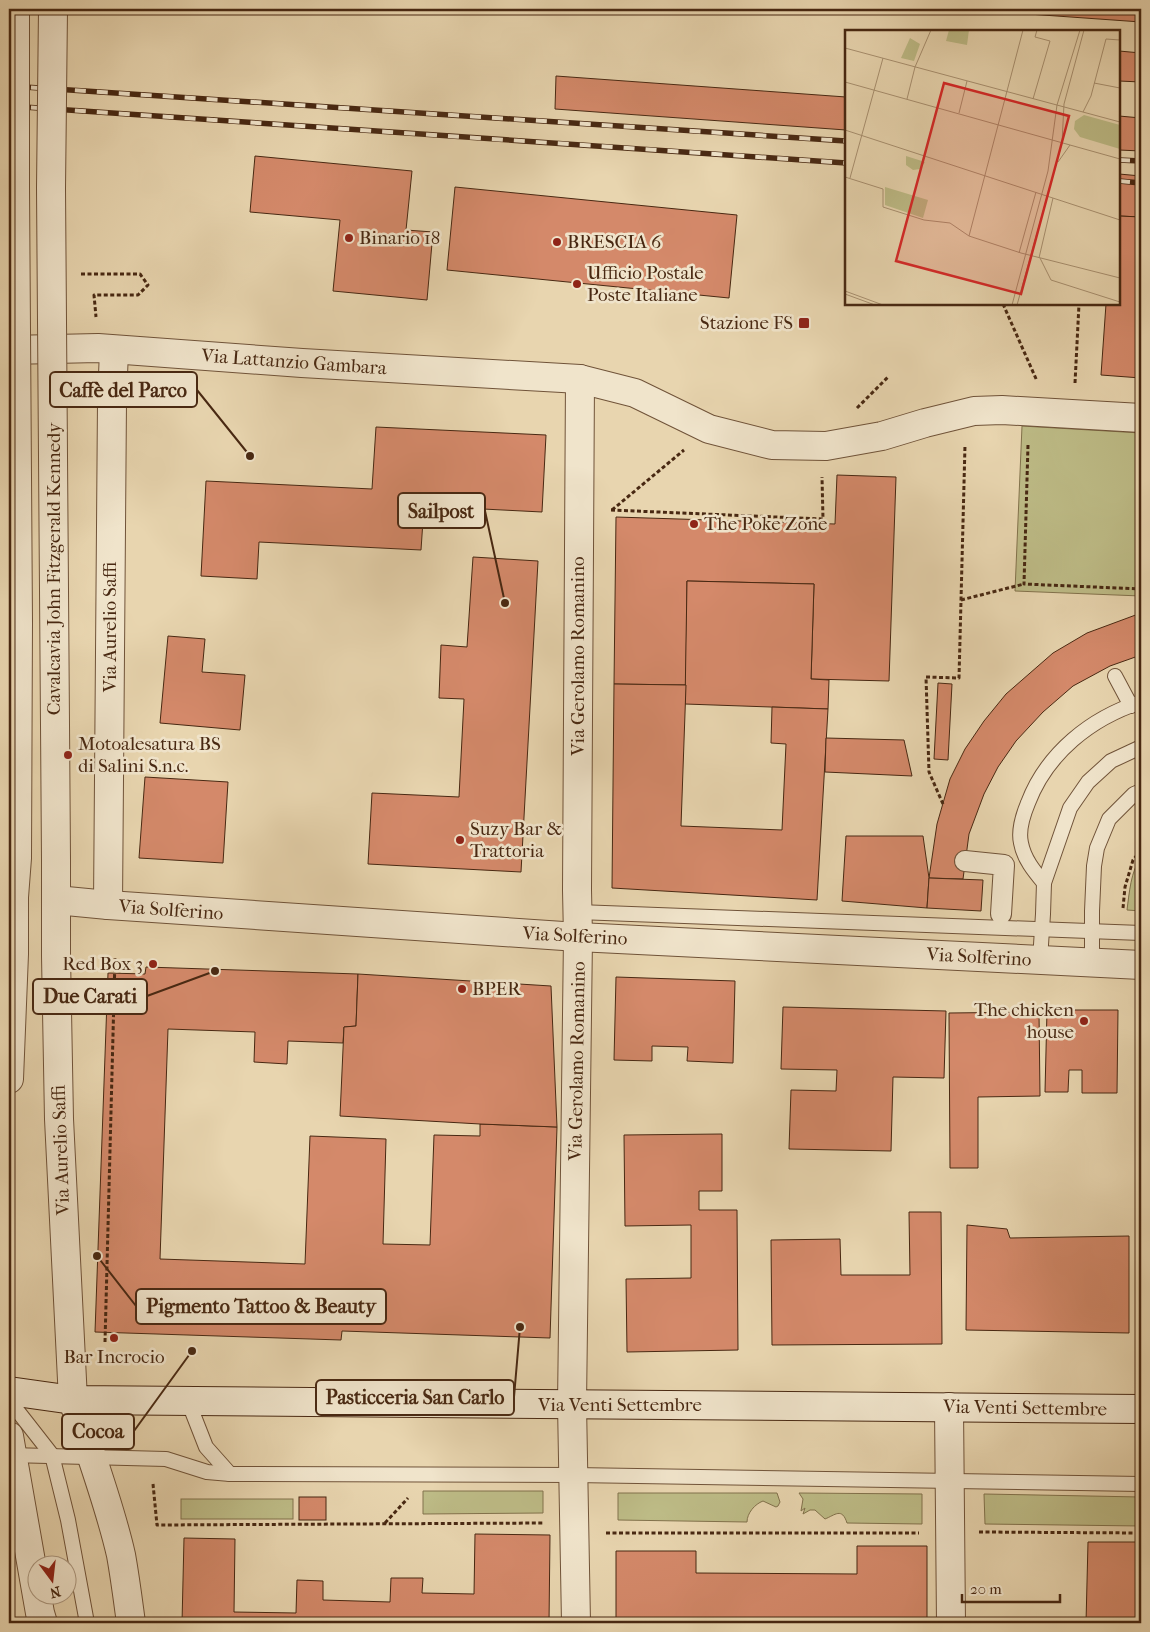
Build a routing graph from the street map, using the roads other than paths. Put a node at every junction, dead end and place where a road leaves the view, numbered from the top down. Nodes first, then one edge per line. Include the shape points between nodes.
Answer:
1 (15, 9) edge
2 (53, 9) edge
3 (9, 350) edge
4 (114, 350) junction
5 (580, 379) junction
6 (1141, 418) edge
7 (1115, 676) dead end
8 (1136, 704) edge
9 (1141, 746) edge
10 (1141, 791) edge
11 (965, 861) dead end
12 (1044, 883) junction
13 (12, 897) edge
14 (56, 900) junction
15 (108, 906) junction
16 (1001, 914) dead end
17 (578, 925) junction
18 (1042, 928) junction
19 (1091, 930) junction
20 (1141, 932) edge
21 (1040, 960) junction
22 (1092, 963) junction
23 (1141, 965) edge
24 (9, 1079) edge
25 (9, 1391) edge
26 (9, 1400) edge
27 (73, 1400) junction
28 (188, 1401) junction
29 (572, 1404) junction
30 (949, 1407) junction
31 (1141, 1409) edge
32 (10, 1448) edge
33 (52, 1455) junction
34 (90, 1456) junction
35 (230, 1474) junction
36 (574, 1475) junction
37 (950, 1480) junction
38 (1141, 1484) edge
39 (43, 1623) edge
40 (87, 1623) edge
41 (131, 1623) edge
42 (576, 1623) edge
43 (952, 1623) edge

1 - 13 street, Cavalcavia John Fitzgerald Kennedy, bridge via 18,858
2 - 14 street, Cavalcavia John Fitzgerald Kennedy, bridge via 51,198
3 - 4 street, Via Lattanzio Gambara
4 - 5 street, Via Lattanzio Gambara
4 - 15 street, Via Aurelio Saffi
5 - 6 street, Via Lattanzio Gambara via 635,392 709,429 772,445 826,446 882,436 966,412 1002,410
5 - 17 street, Via Gerolamo Romanino
7 - 8 lane
8 - 12 lane via 1096,723 1078,736 1056,756 1034,786 1022,820 1021,843 1028,862
9 - 12 lane via 1111,761 1088,782 1070,808
10 - 19 lane via 1109,819 1097,848
11 - 16 street via 1004,865
12 - 18 lane
13 - 14 street, Via Solferino
13 - 24 street via 14,954
14 - 15 street, Via Solferino
14 - 27 street, Via Aurelio Saffi via 59,1119
15 - 17 street, Via Solferino
17 - 18 lane
17 - 21 street, Via Solferino
17 - 29 street, Via Gerolamo Romanino
18 - 19 lane
18 - 21 lane
19 - 20 lane
19 - 22 lane
21 - 22 street, Via Solferino
22 - 23 street, Via Solferino
25 - 27 street, Via Venti Settembre
26 - 33 lane
27 - 28 street, Via Venti Settembre
27 - 34 street, Via Aurelio Saffi
28 - 29 street, Via Venti Settembre
28 - 35 lane via 206,1447
29 - 30 street, Via Venti Settembre
29 - 36 street, Via Gerolamo Romanino
30 - 31 street, Via Venti Settembre
30 - 37 street
32 - 33 lane
32 - 39 street
33 - 34 lane
33 - 40 lane
34 - 35 lane via 166,1459 207,1472
34 - 41 street, Via Aurelio Saffi via 120,1555
35 - 36 lane
36 - 37 lane
36 - 42 street, Via Gerolamo Romanino
37 - 38 lane
37 - 43 street

